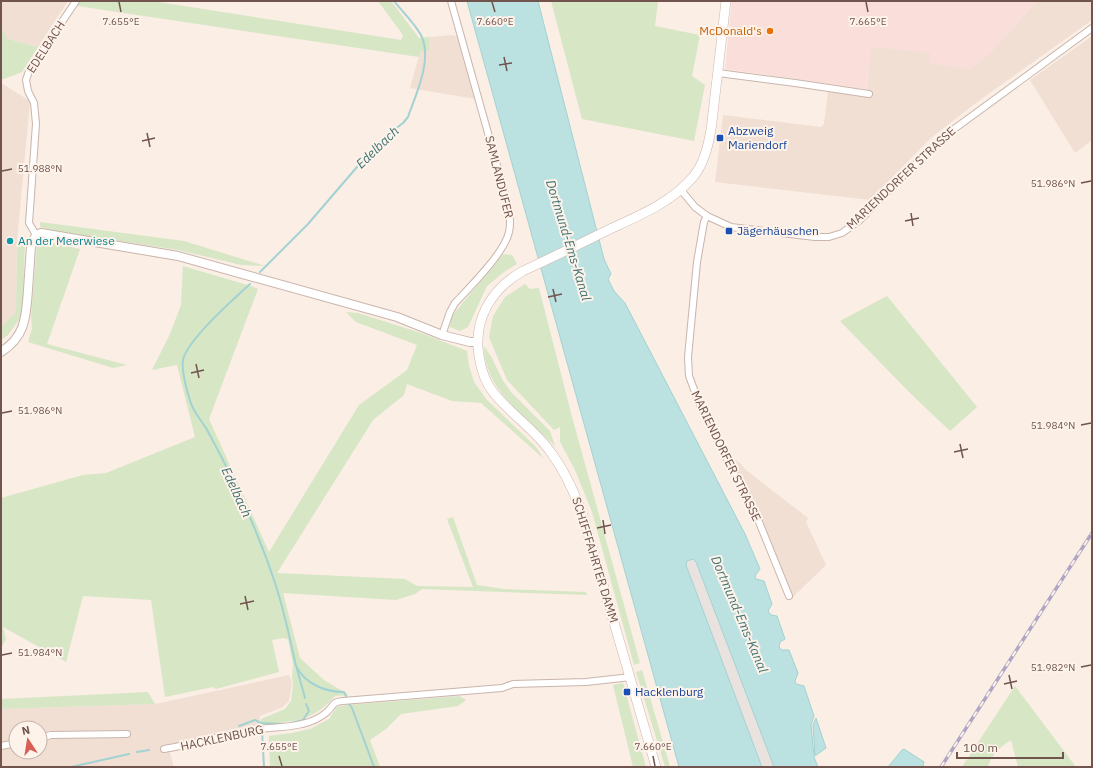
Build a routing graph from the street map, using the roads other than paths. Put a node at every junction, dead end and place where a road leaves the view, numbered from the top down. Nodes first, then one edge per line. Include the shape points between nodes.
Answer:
1 (76, 1) edge
2 (451, 1) edge
3 (726, 1) edge
4 (1092, 28) edge
5 (718, 73) junction
6 (869, 94) dead end
7 (681, 190) junction
8 (707, 216) junction
9 (36, 236) junction
10 (442, 336) junction
11 (477, 342) junction
12 (1, 352) edge
13 (789, 596) dead end
14 (630, 677) junction
15 (127, 734) dead end
16 (48, 736) edge
17 (164, 749) dead end
18 (656, 767) edge

1 - 9 street, EDELBACH via 29,71 26,80 34,103 36,124 29,223
2 - 10 street, SAMLANDUFER via 511,222 509,234 500,252 456,303 450,312
3 - 5 main road, SCHIFFFAHRTER DAMM
4 - 8 street, MARIENDORFER STRASSE via 950,132 860,220 842,233 829,237 815,237 766,232 731,227
5 - 6 street
5 - 7 main road, SCHIFFFAHRTER DAMM via 708,146 694,176
7 - 8 street, MARIENDORFER STRASSE via 695,207
7 - 11 main road, SCHIFFFAHRTER DAMM via 658,206 509,280 492,297 482,316
8 - 13 street, MARIENDORFER STRASSE via 696,262 688,357 689,376 701,408 759,522
9 - 10 street via 41,233 178,256 397,318
9 - 12 street via 31,246 25,319 16,339
10 - 11 street
11 - 14 main road, SCHIFFFAHRTER DAMM via 482,369 490,388 537,435 552,453 570,483 583,516
14 - 17 street, HACKLENBURG via 586,682 513,684 502,688 337,702 315,720 304,724 253,730
14 - 18 main road, SCHIFFFAHRTER DAMM
15 - 16 street

